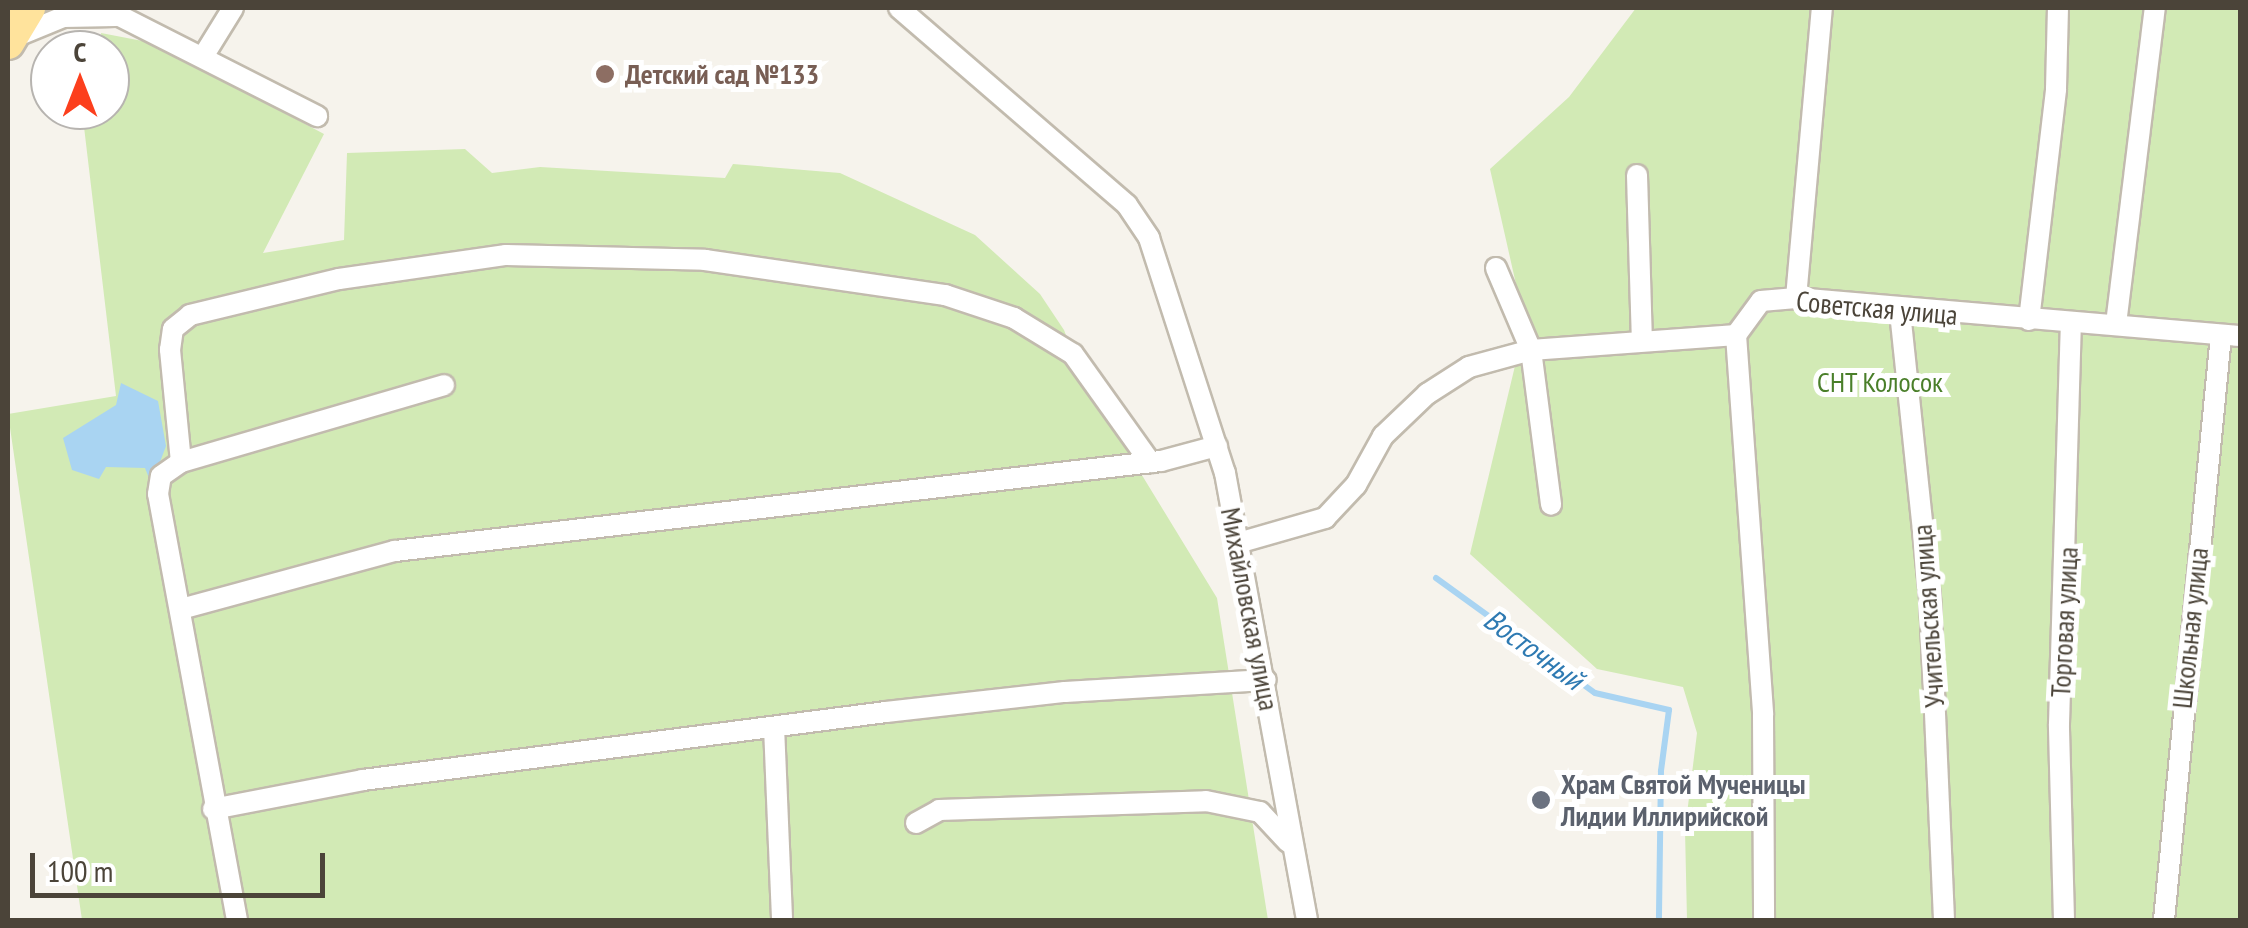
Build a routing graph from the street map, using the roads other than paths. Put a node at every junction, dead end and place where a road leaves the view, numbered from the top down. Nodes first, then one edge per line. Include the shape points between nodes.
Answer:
1 (29, 8) edge
2 (233, 8) edge
3 (899, 8) edge
4 (1822, 8) edge
5 (2058, 8) edge
6 (2155, 8) edge
7 (110, 12) edge
8 (8, 42) edge
9 (204, 55) junction
10 (317, 116) dead end
11 (1638, 175) dead end
12 (1496, 268) dead end
13 (1796, 298) junction
14 (1900, 312) junction
15 (2029, 320) junction
16 (2072, 323) junction
17 (2116, 324) junction
18 (1736, 335) junction
19 (2231, 336) edge
20 (1642, 340) junction
21 (1530, 350) junction
22 (444, 385) dead end
23 (1217, 446) junction
24 (181, 462) junction
25 (1150, 462) junction
26 (1551, 505) dead end
27 (1238, 543) junction
28 (181, 609) junction
29 (1266, 680) junction
30 (774, 727) junction
31 (213, 808) junction
32 (916, 823) dead end
33 (1290, 843) junction
34 (237, 920) edge
35 (782, 920) edge
36 (1307, 920) edge
37 (1764, 920) edge
38 (1944, 920) edge
39 (2064, 920) edge
40 (2164, 920) edge

1 - 8 main road
2 - 9 street
3 - 23 street, Михайловская улица via 1127,205 1149,238
4 - 13 street
5 - 15 street via 2056,89
6 - 17 street
7 - 8 street via 51,20
7 - 9 street
9 - 10 street
11 - 20 street
12 - 21 street
13 - 14 street, Советская улица
13 - 18 street, Советская улица via 1762,301
14 - 15 street, Советская улица
14 - 38 street, Учительская улица via 1930,599
15 - 16 street, Советская улица
16 - 17 street, Советская улица
16 - 39 street, Торговая улица via 2059,724
17 - 19 street, Советская улица
18 - 20 street
18 - 37 street via 1763,714
19 - 40 street, Школьная улица
20 - 21 street
21 - 26 street
21 - 27 street via 1469,367 1427,394 1383,436 1356,486 1325,518
22 - 24 street
23 - 25 street
23 - 27 street, Михайловская улица
24 - 25 street via 170,350 173,329 190,315 339,280 506,255 704,260 946,295 1014,318 1073,354
24 - 28 street via 161,476 158,494
25 - 28 street via 395,551
27 - 29 street, Михайловская улица
28 - 31 street
29 - 30 street via 1065,692
29 - 33 street, Михайловская улица
30 - 31 street via 363,780
30 - 35 street
31 - 34 street
32 - 33 street via 938,810 1206,801 1260,812
33 - 36 street, Михайловская улица

